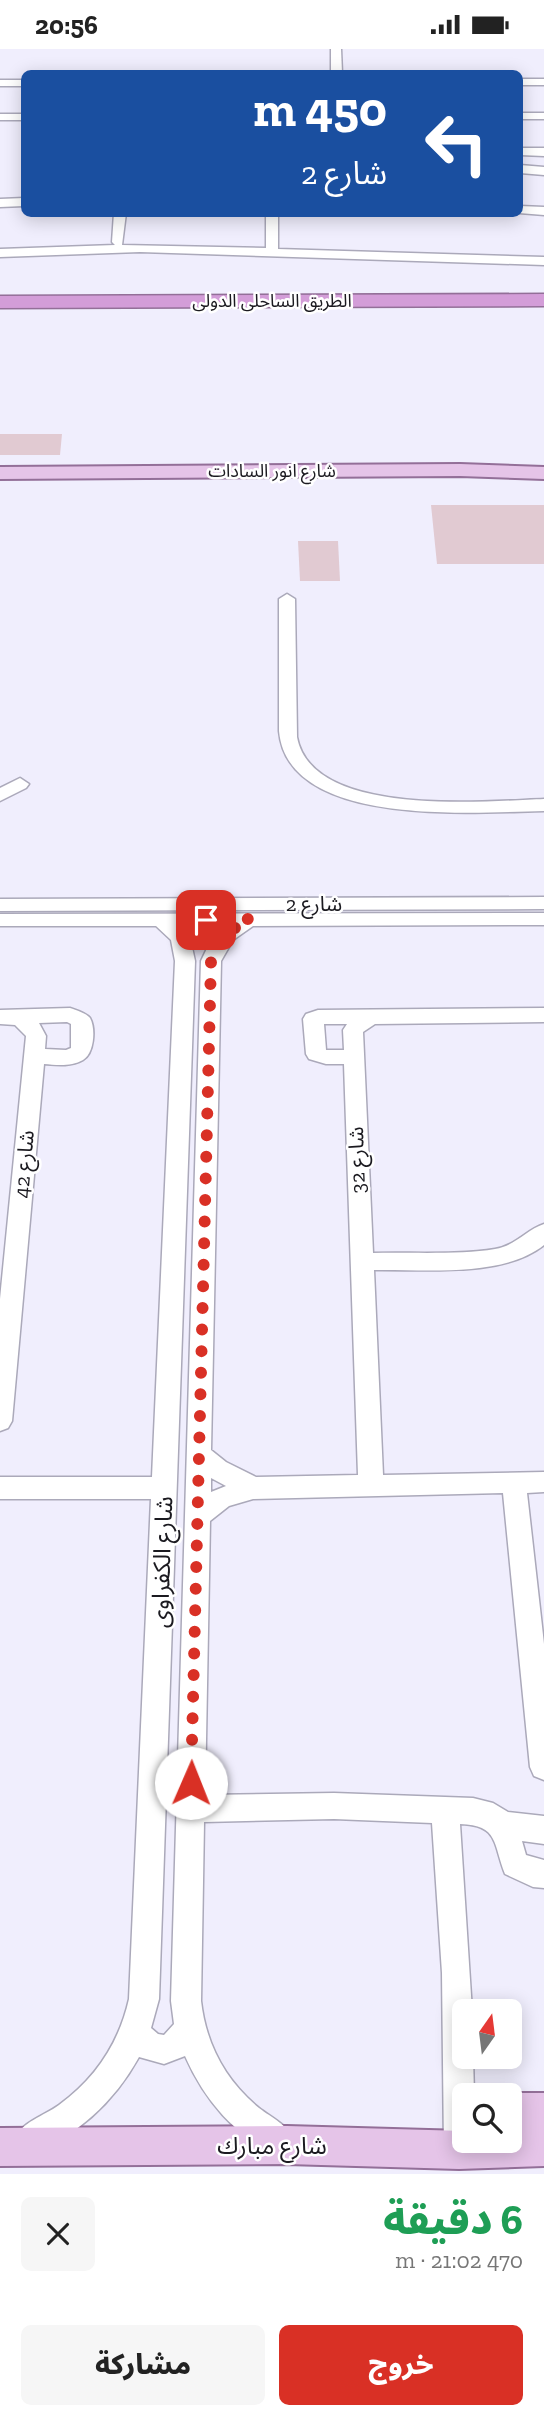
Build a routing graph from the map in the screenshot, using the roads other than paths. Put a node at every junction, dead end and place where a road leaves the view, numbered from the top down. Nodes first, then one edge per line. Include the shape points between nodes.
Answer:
1 (336, 49) edge
2 (337, 70) edge
3 (523, 82) edge
4 (544, 82) edge
5 (0, 83) edge
6 (21, 83) edge
7 (523, 89) edge
8 (544, 89) edge
9 (0, 90) edge
10 (21, 90) edge
11 (523, 116) edge
12 (544, 116) edge
13 (0, 117) edge
14 (21, 117) edge
15 (523, 152) edge
16 (544, 152) edge
17 (523, 169) edge
18 (544, 171) edge
19 (21, 202) edge
20 (0, 203) edge
21 (523, 210) edge
22 (544, 211) edge
23 (120, 217) edge
24 (272, 217) edge
25 (118, 242) junction
26 (0, 246) edge
27 (272, 249) junction
28 (0, 253) edge
29 (544, 254) edge
30 (544, 261) edge
31 (544, 300) edge
32 (0, 302) edge
33 (544, 314) edge
34 (0, 315) edge
35 (0, 473) edge
36 (544, 481) edge
37 (0, 484) edge
38 (286, 599) dead end
39 (20, 784) dead end
40 (0, 795) edge
41 (544, 806) edge
42 (544, 903) edge
43 (0, 905) edge
44 (456, 911) junction
45 (251, 919) junction
46 (544, 919) edge
47 (0, 920) edge
48 (162, 920) junction
49 (214, 952) junction
50 (185, 953) junction
51 (544, 1015) edge
52 (4, 1017) edge
53 (375, 1017) junction
54 (34, 1056) junction
55 (353, 1057) junction
56 (544, 1233) edge
57 (8, 1261) edge
58 (362, 1262) junction
59 (0, 1421) edge
60 (198, 1453) junction
61 (544, 1482) edge
62 (514, 1483) junction
63 (371, 1485) junction
64 (253, 1487) junction
65 (0, 1488) edge
66 (164, 1488) junction
67 (197, 1517) junction
68 (544, 1767) edge
69 (190, 1809) junction
70 (445, 1810) junction
71 (503, 1825) junction
72 (544, 1830) edge
73 (544, 1874) edge
74 (189, 2026) junction
75 (136, 2031) junction
76 (462, 2083) edge
77 (522, 2112) edge
78 (544, 2112) edge
79 (287, 2145) junction
80 (3, 2147) edge
81 (452, 2147) edge
82 (522, 2147) edge
83 (544, 2147) edge

1 - 2 street
3 - 4 street
5 - 6 street
7 - 8 street
9 - 10 street
11 - 12 street
13 - 14 street
15 - 16 street
17 - 18 street
19 - 20 street
21 - 22 street
23 - 25 street
24 - 27 street
25 - 26 street
25 - 27 street
27 - 28 street via 100,248
27 - 29 street
27 - 30 street
31 - 32 highway, الطريق الساحلى الدولى
33 - 34 highway, الطريق الساحلى الدولى
35 - 36 main road, شارع انور السادات via 460,470
36 - 37 main road, شارع انور السادات
38 - 41 street via 289,741 300,764 314,777 345,794 380,804
39 - 40 street
42 - 44 street, شارع 2
43 - 44 street, شارع 2
44 - 45 street, شارع 2
44 - 46 street, شارع 2
45 - 48 street, شارع 2
45 - 49 street via 227,933
47 - 48 street, شارع 2
48 - 50 street via 180,938
49 - 50 street
49 - 60 street, شارع الكفراوى
50 - 66 street, شارع الكفراوى
51 - 53 street
52 - 54 street, شارع 42 via 27,1023 34,1031
52 - 54 street via 70,1016 81,1021 78,1053
53 - 55 street, شارع 32 via 361,1021 353,1030
53 - 55 street via 313,1019 316,1053 326,1058
54 - 57 street, شارع 42
55 - 58 street, شارع 32
56 - 58 street via 525,1248 497,1258
57 - 59 street, شارع 42
58 - 63 street, شارع 32
60 - 64 street via 216,1469
60 - 67 street, شارع الكفراوى
61 - 62 street
62 - 63 street
62 - 68 street
63 - 64 street
64 - 67 street via 221,1497
65 - 66 street
66 - 75 street, شارع الكفراوى via 144,1999
67 - 69 street, شارع الكفراوى
69 - 70 street via 334,1806
69 - 74 street, شارع الكفراوى
70 - 71 street via 483,1812
70 - 76 street
71 - 72 street
71 - 73 street via 515,1864
74 - 75 street via 176,2047 160,2051 145,2045
74 - 79 street, شارع الكفراوى via 206,2068 232,2105
75 - 80 street, شارع الكفراوى via 116,2070 85,2104 48,2130
77 - 78 main road
79 - 80 main road, شارع مبارك
79 - 81 main road, شارع مبارك
82 - 83 main road, شارع مبارك

